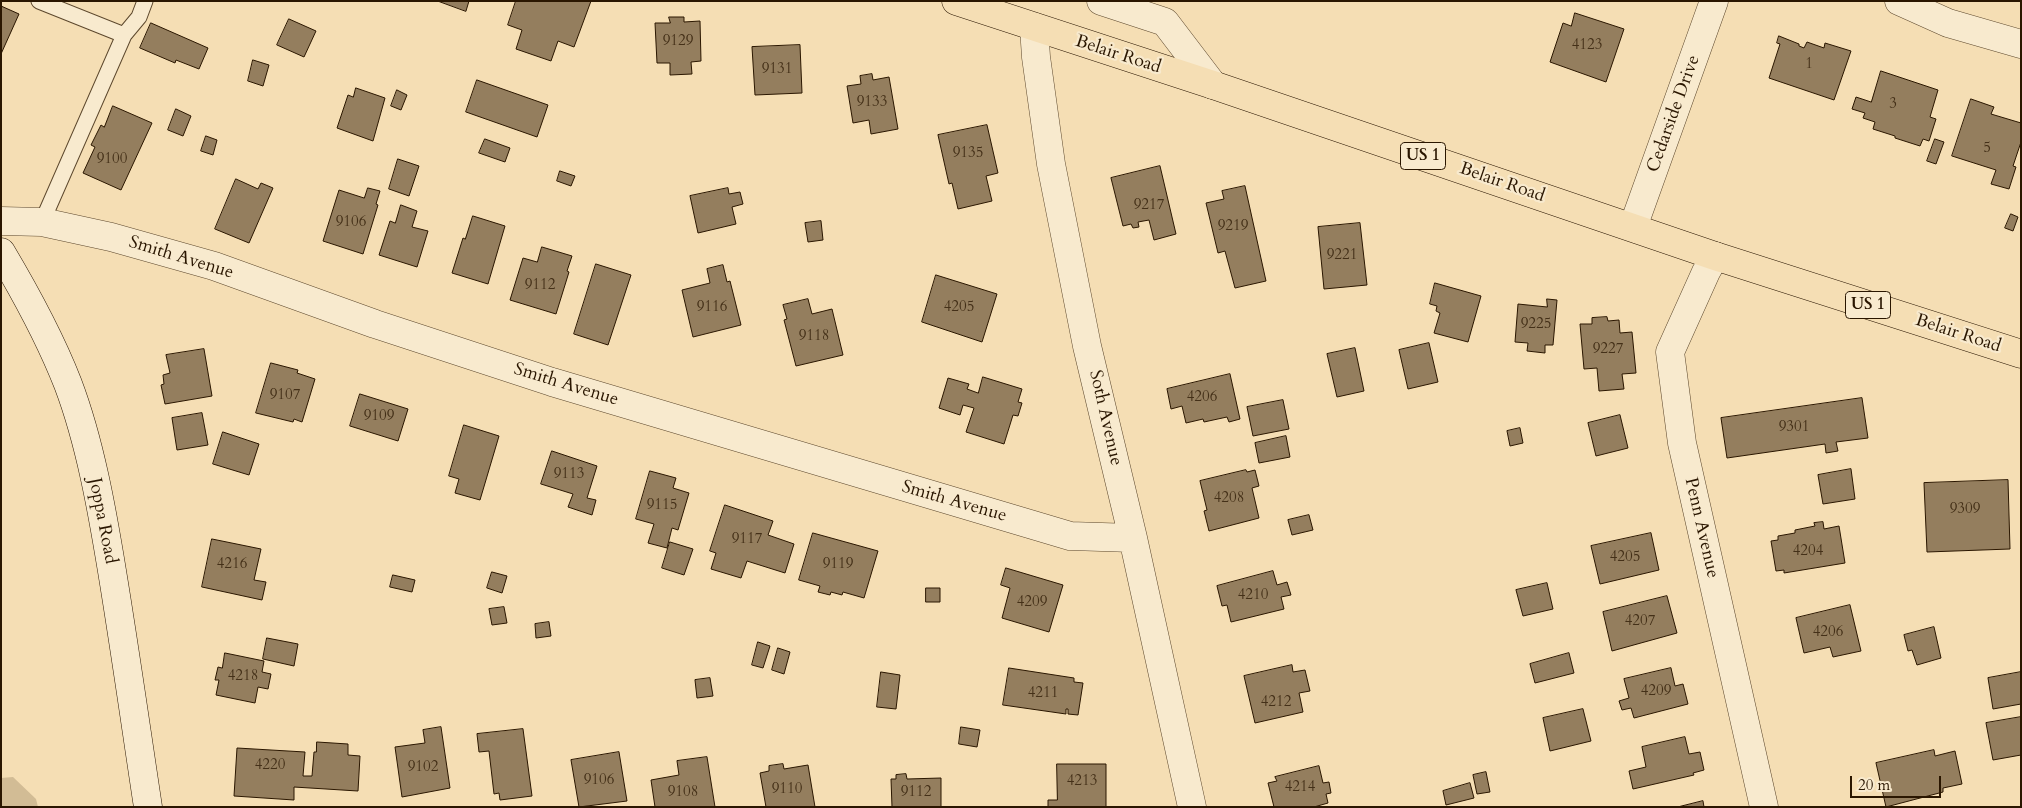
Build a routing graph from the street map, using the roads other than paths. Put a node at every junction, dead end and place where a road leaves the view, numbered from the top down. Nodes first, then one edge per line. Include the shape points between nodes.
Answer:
1 (39, 1) edge
2 (145, 1) edge
3 (956, 1) edge
4 (1101, 1) edge
5 (1714, 1) edge
6 (1899, 1) edge
7 (1034, 27) junction
8 (124, 35) junction
9 (2021, 44) edge
10 (1213, 85) junction
11 (1, 221) edge
12 (42, 222) junction
13 (1633, 227) junction
14 (1, 252) edge
15 (1715, 256) junction
16 (2021, 354) edge
17 (1133, 538) junction
18 (148, 807) edge
19 (1192, 807) edge
20 (1764, 807) edge

1 - 8 lane
2 - 8 lane via 139,17
3 - 7 highway, Belair Road / US 1
4 - 10 street via 1165,22
5 - 13 street, Cedarside Drive
6 - 9 street via 1948,23
7 - 10 highway, Belair Road / US 1
7 - 17 street, Soth Avenue via 1051,164 1087,346
8 - 12 lane
10 - 13 highway, Belair Road / US 1
11 - 12 street, Smith Avenue
12 - 17 street, Smith Avenue via 111,237 214,266 375,324 552,382 1070,536
13 - 15 highway, Belair Road / US 1
14 - 18 street, Joppa Road via 27,295 51,345 81,425 106,536
15 - 16 highway, Belair Road / US 1
15 - 20 street, Penn Avenue via 1670,352 1682,443
17 - 19 street, Soth Avenue

